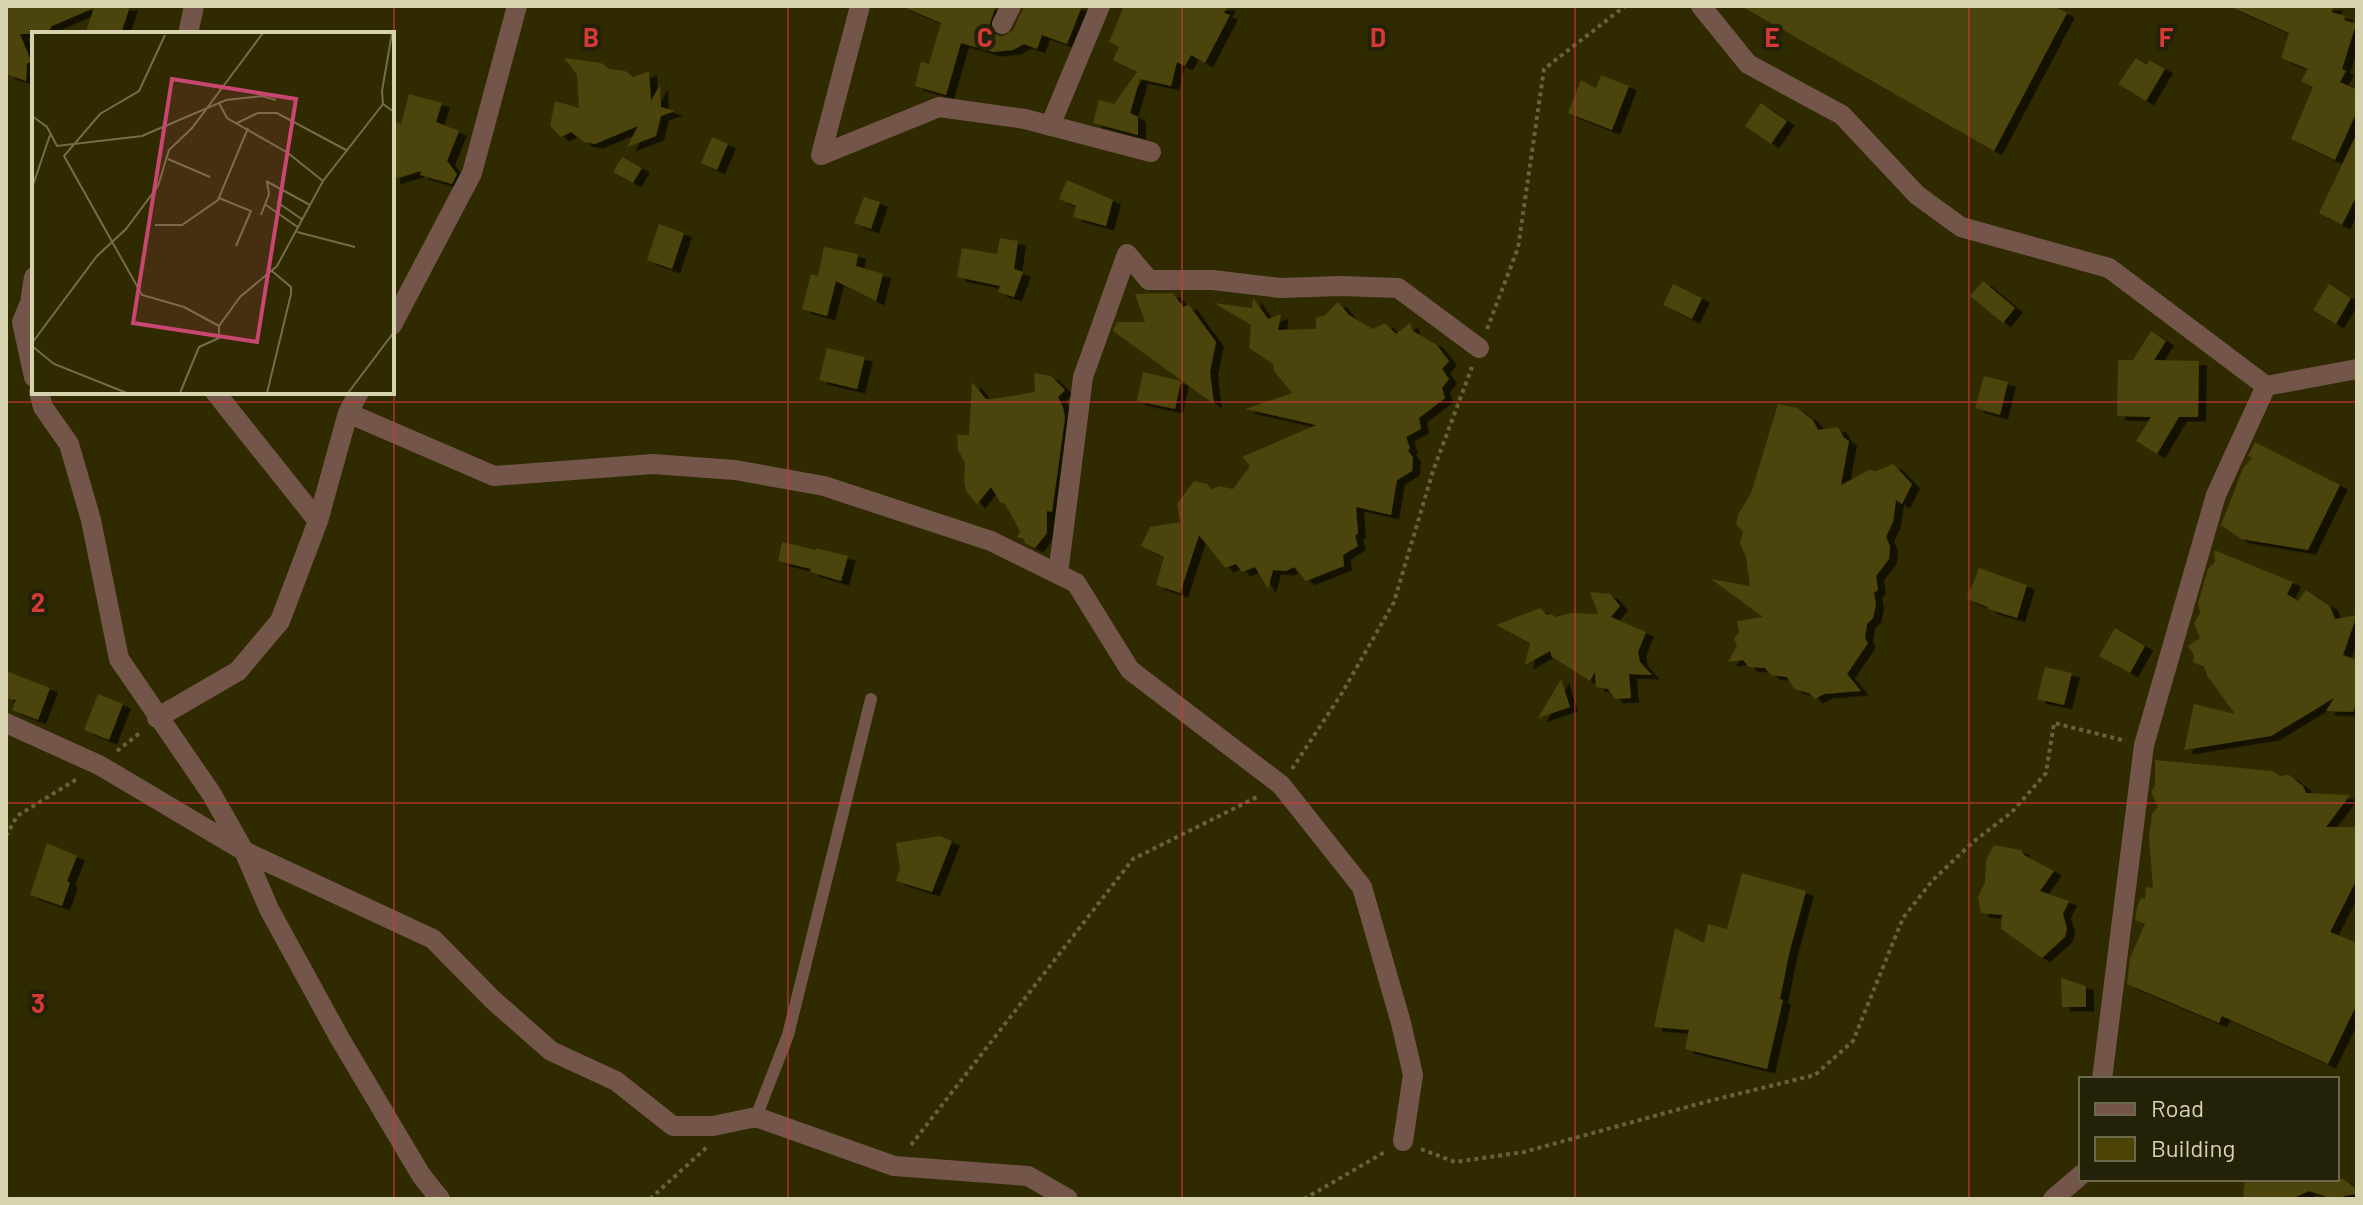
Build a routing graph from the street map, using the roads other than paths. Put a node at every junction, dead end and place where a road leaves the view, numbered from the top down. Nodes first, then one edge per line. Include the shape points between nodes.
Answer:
1 (194, 6) edge
2 (517, 6) edge
3 (860, 6) edge
4 (1100, 6) edge
5 (1701, 6) edge
6 (188, 32) edge
7 (1050, 126) junction
8 (1151, 152) dead end
9 (32, 290) edge
10 (394, 321) edge
11 (1479, 348) road end
12 (32, 368) edge
13 (2357, 369) edge
14 (2266, 386) junction
15 (40, 394) edge
16 (217, 394) edge
17 (358, 394) edge
18 (348, 413) junction
19 (318, 521) junction
20 (1058, 574) junction
21 (871, 699) dead end
22 (157, 718) junction
23 (6, 723) edge
24 (244, 851) junction
25 (2102, 1077) edge
26 (756, 1117) junction
27 (1403, 1141) road end
28 (2079, 1177) edge
29 (440, 1199) edge
30 (1068, 1199) edge
31 (2053, 1199) edge

1 - 6 street
2 - 10 street via 472,173
3 - 7 street via 821,155 939,107
4 - 7 street
5 - 14 street via 1748,64 1842,115 1917,195 1961,227 2109,268
7 - 8 street
9 - 12 street via 22,322
11 - 20 street via 1398,288 1149,280 1127,254 1083,377
13 - 14 street
14 - 25 street via 2216,495 2144,745
15 - 22 street via 69,444 78,474 119,659
16 - 19 street
17 - 18 street
18 - 19 street
18 - 20 street via 494,476 653,464 735,470 824,486 991,541
19 - 22 street via 280,621 238,671
20 - 27 street via 1076,583 1130,670 1281,785 1362,887 1413,1075
21 - 26 lane via 788,1035
22 - 24 street via 211,793
23 - 24 street via 99,765
24 - 26 street via 433,939 551,1051 616,1081 673,1126 713,1126
24 - 29 street via 269,909 339,1037
26 - 30 street via 894,1166 1028,1176
28 - 31 street

